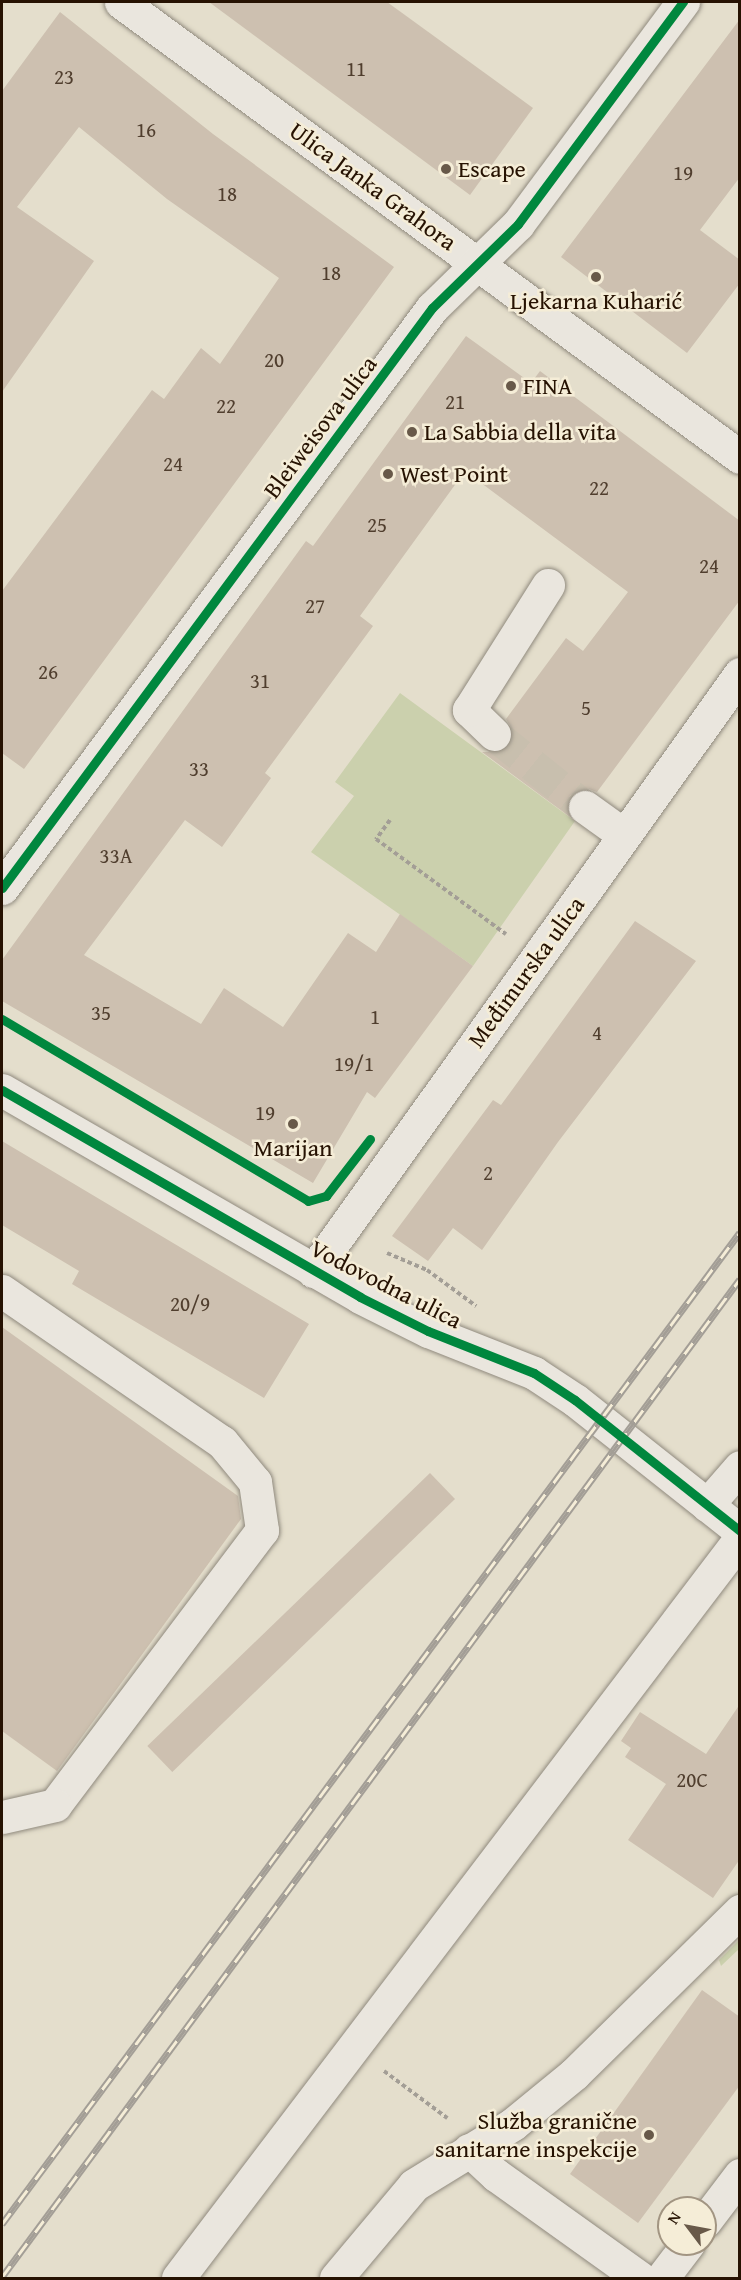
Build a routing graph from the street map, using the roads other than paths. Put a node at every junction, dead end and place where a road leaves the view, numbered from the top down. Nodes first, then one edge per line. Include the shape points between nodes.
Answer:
1 (121, 2) edge
2 (683, 2) edge
3 (480, 263) junction
4 (740, 457) edge
5 (548, 585) dead end
6 (740, 674) edge
7 (494, 734) tunnel mouth
8 (585, 807) tunnel mouth
9 (624, 835) junction
10 (2, 888) edge
11 (2, 1090) edge
12 (313, 1271) junction
13 (2, 1292) edge
14 (740, 1467) edge
15 (708, 1505) junction
16 (740, 1531) edge
17 (740, 1539) edge
18 (2, 1816) edge
19 (740, 1911) edge
20 (468, 2150) junction
21 (740, 2175) edge
22 (717, 2205) edge
23 (679, 2256) edge
24 (178, 2278) edge
25 (336, 2278) edge
26 (640, 2278) edge
27 (662, 2278) edge

1 - 3 street, Ulica Janka Grahora
2 - 3 street, Bleiweisova ulica via 518,224
3 - 4 street, Ulica Janka Grahora
3 - 10 street, Bleiweisova ulica via 432,308
5 - 7 street via 469,710
6 - 9 street, Međimurska ulica
8 - 9 street
9 - 12 street, Međimurska ulica
11 - 12 street, Vodovodna ulica
12 - 15 street, Vodovodna ulica via 428,1331 534,1373
13 - 18 street via 222,1442 255,1482 262,1530 54,1805
14 - 15 street
15 - 16 street, Vodovodna ulica
17 - 24 street
19 - 20 street via 574,2074 513,2124
20 - 25 street via 414,2185
20 - 26 street via 496,2175
21 - 22 street
23 - 27 street

